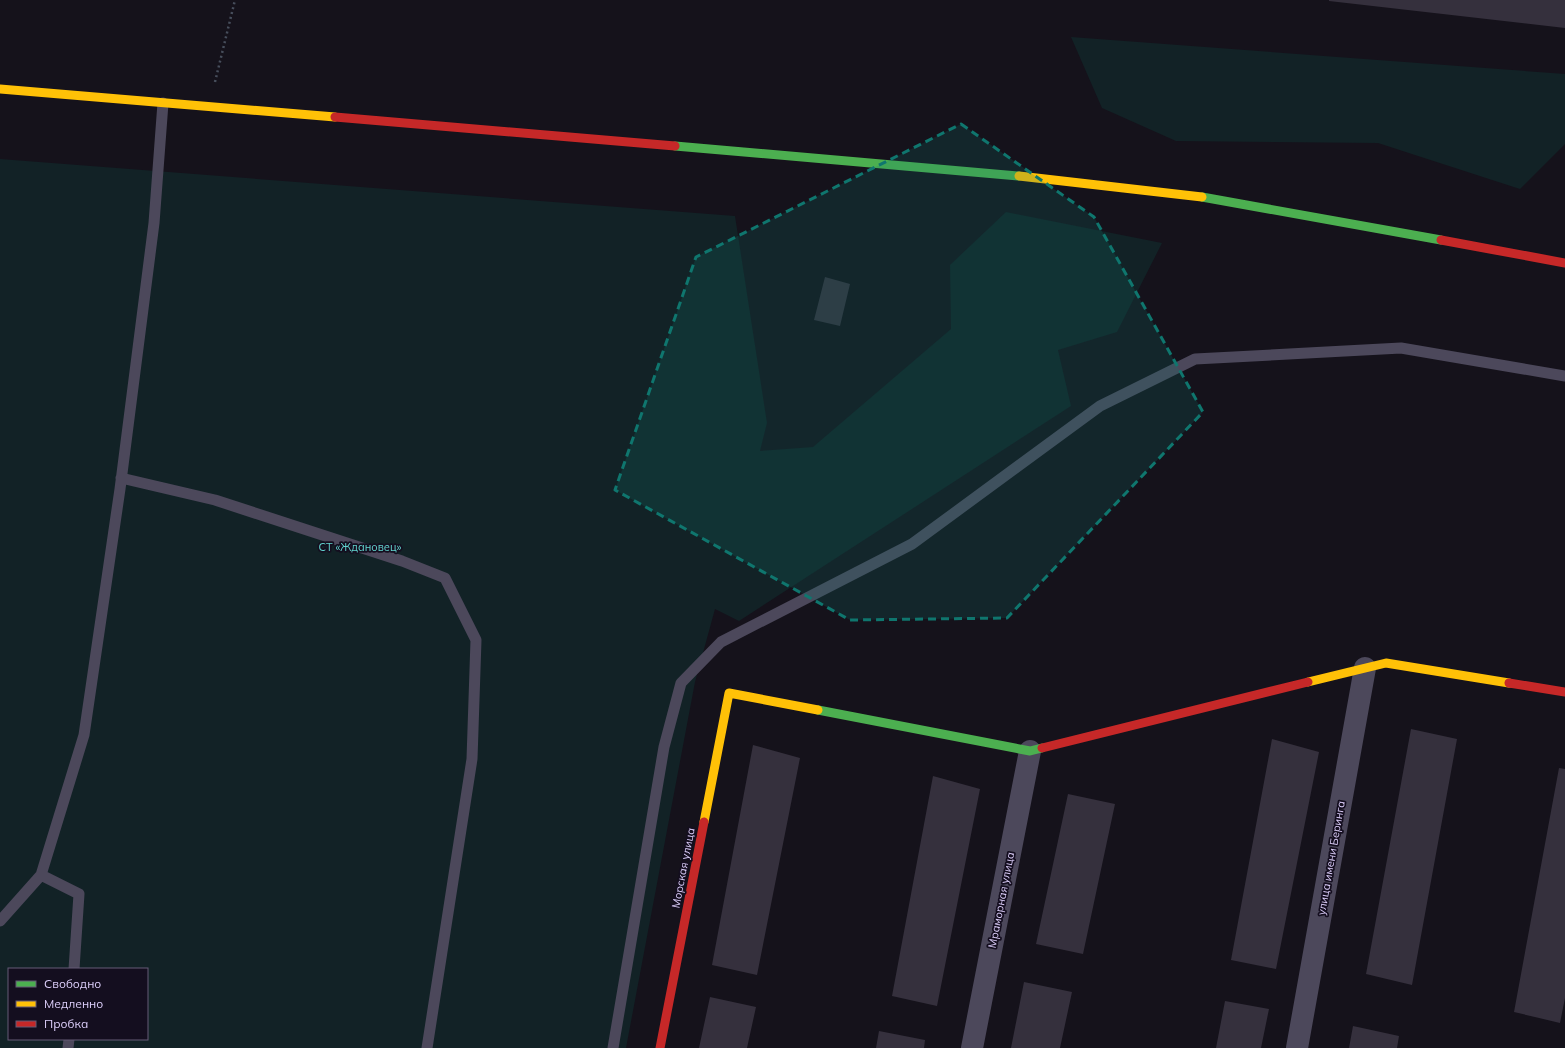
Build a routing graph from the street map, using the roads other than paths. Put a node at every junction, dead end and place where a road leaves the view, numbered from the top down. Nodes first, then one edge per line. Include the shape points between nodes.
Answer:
1 (0, 89) edge
2 (163, 103) junction
3 (1565, 263) edge
4 (1565, 376) edge
5 (121, 478) junction
6 (1365, 668) junction
7 (1565, 692) edge
8 (1030, 751) junction
9 (41, 876) junction
10 (0, 921) edge
11 (74, 968) edge
12 (427, 1048) edge
13 (613, 1048) edge
14 (660, 1048) edge
15 (972, 1048) edge
16 (1297, 1048) edge

1 - 2 main road
2 - 3 main road via 972,171 1190,195
2 - 5 lane via 154,223
4 - 13 lane via 1401,348 1195,359 1100,406 912,544 722,642 681,683 664,747
5 - 9 lane via 84,735
5 - 12 lane via 215,500 402,561 445,578 476,640 472,751
6 - 7 main road via 1386,663
6 - 8 main road
6 - 16 street, улица имени Беринга
8 - 14 main road, Морская улица via 729,693
8 - 15 street, Мраморная улица
9 - 10 lane
9 - 11 lane via 79,894

